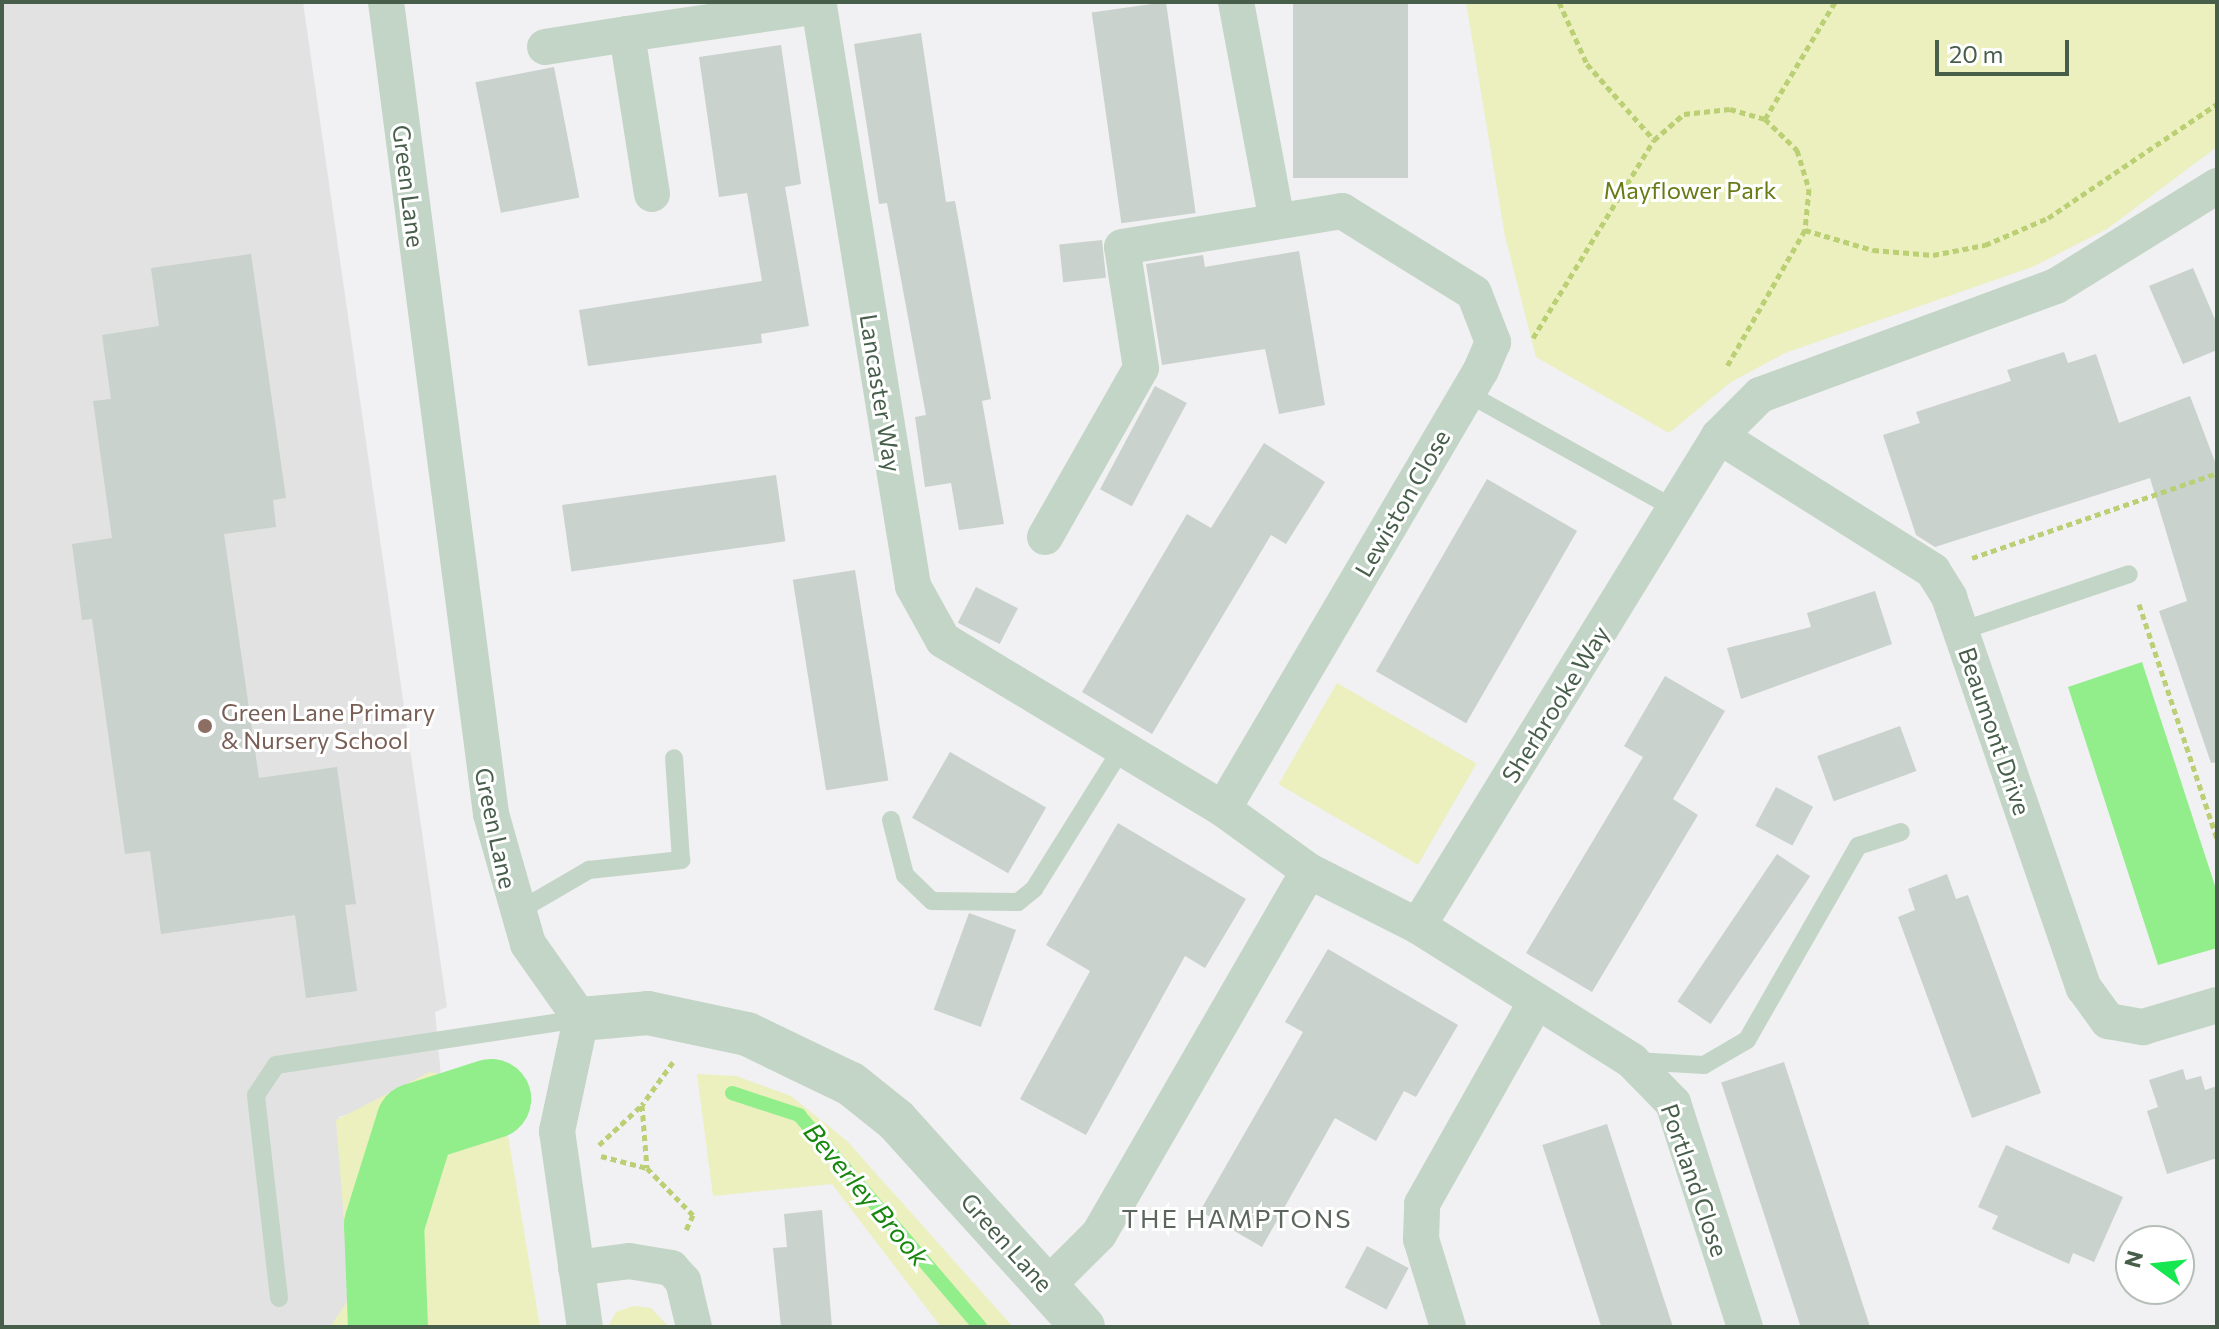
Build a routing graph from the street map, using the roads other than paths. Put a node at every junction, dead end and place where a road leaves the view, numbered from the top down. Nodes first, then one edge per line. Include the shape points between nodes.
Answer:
1 (386, 2) edge
2 (1236, 2) edge
3 (831, 4) edge
4 (627, 34) junction
5 (545, 47) dead end
6 (2217, 186) edge
7 (652, 194) dead end
8 (1276, 216) junction
9 (1467, 393) junction
10 (1719, 436) junction
11 (1675, 509) junction
12 (1045, 537) dead end
13 (2129, 574) road end
14 (1961, 631) junction
15 (1122, 748) junction
16 (674, 758) dead end
17 (1223, 809) junction
18 (891, 820) dead end
19 (1901, 832) dead end
20 (1309, 871) junction
21 (514, 913) junction
22 (1418, 926) junction
23 (1534, 1005) junction
24 (2217, 1005) edge
25 (581, 1019) junction
26 (1632, 1061) junction
27 (576, 1268) junction
28 (1047, 1286) junction
29 (279, 1298) dead end
30 (585, 1327) edge
31 (694, 1327) edge
32 (1083, 1327) edge
33 (1448, 1327) edge
34 (1745, 1327) edge

1 - 21 street, Green Lane via 481,758
2 - 8 street
3 - 4 street, Lancaster Way
3 - 15 street, Lancaster Way via 913,586 943,640
4 - 5 street, Lancaster Way
4 - 7 street
6 - 10 street, Sherbrooke Way via 2056,286 1760,395
8 - 9 street, Lewiston Close via 1342,211 1474,293 1493,342
8 - 12 street via 1122,247 1141,368
9 - 11 lane
9 - 17 street, Lewiston Close
10 - 11 street, Sherbrooke Way
10 - 14 street, Beaumont Drive via 1933,571
11 - 22 street, Sherbrooke Way
13 - 14 lane
14 - 24 street, Beaumont Drive via 2084,988 2108,1021 2143,1027
15 - 17 street, Lancaster Way
15 - 18 lane via 1034,889 1018,902 932,901 905,875
16 - 21 lane via 681,860 589,870
17 - 20 street
19 - 26 lane via 1858,846 1747,1040 1704,1065
20 - 22 street
20 - 28 street via 1099,1234
21 - 25 street, Green Lane
22 - 23 street, Portland Close
23 - 26 street, Portland Close
23 - 33 street via 1422,1204 1421,1239
25 - 27 street via 557,1131
25 - 28 street, Green Lane via 682,1018 792,1050 851,1084 896,1120
25 - 29 lane via 276,1065 256,1095
26 - 34 street, Portland Close via 1673,1103
27 - 30 street
27 - 31 street via 629,1261 671,1268 683,1281
28 - 32 street, Green Lane

